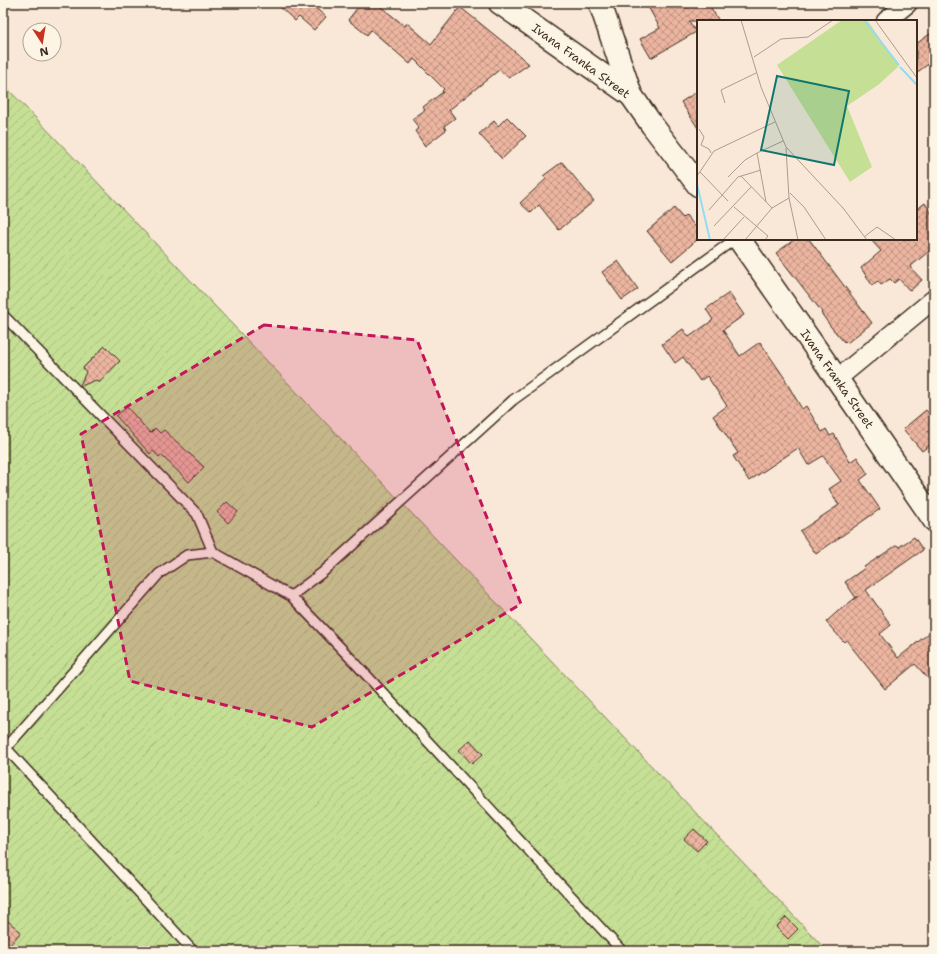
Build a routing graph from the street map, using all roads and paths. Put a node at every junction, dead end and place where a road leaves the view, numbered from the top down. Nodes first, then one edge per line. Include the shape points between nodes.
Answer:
1 (500, 3) edge
2 (600, 3) edge
3 (908, 3) edge
4 (887, 20) edge
5 (631, 95) junction
6 (694, 172) edge
7 (734, 240) edge
8 (740, 240) edge
9 (934, 299) edge
10 (3, 316) edge
11 (838, 379) junction
12 (934, 520) edge
13 (213, 552) junction
14 (291, 596) junction
15 (4, 749) edge
16 (193, 951) edge
17 (622, 951) edge

1 - 5 street, Ivana Franka Street
2 - 5 street
3 - 4 street
5 - 6 street, Ivana Franka Street via 652,125
7 - 14 lane via 513,400 323,572
8 - 11 street, Ivana Franka Street
9 - 11 street
10 - 13 lane via 197,514
11 - 12 street, Ivana Franka Street
13 - 14 lane
13 - 15 lane via 187,556 159,574
14 - 17 lane
15 - 16 lane

